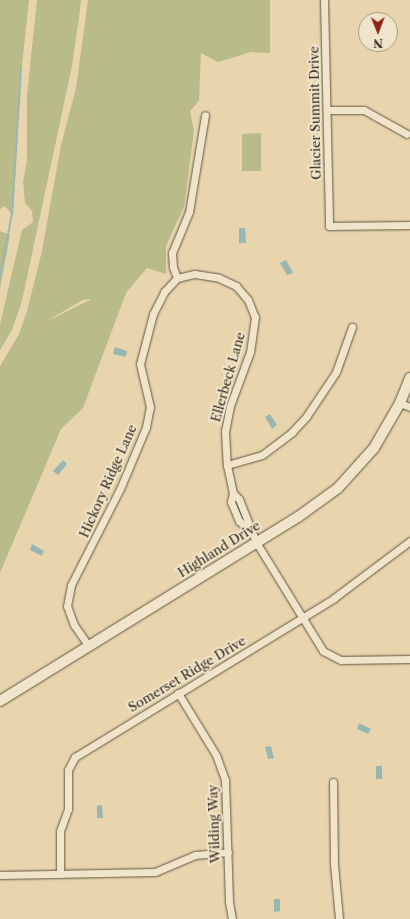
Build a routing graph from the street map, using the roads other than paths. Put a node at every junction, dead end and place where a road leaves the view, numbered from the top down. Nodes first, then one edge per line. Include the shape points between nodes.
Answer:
1 (324, 0) edge
2 (326, 110) junction
3 (205, 115) dead end
4 (407, 134) dead end
5 (410, 225) edge
6 (177, 278) junction
7 (352, 328) dead end
8 (410, 378) edge
9 (405, 405) edge
10 (227, 465) junction
11 (410, 541) edge
12 (256, 542) junction
13 (302, 618) junction
14 (88, 645) junction
15 (410, 659) edge
16 (178, 693) junction
17 (0, 701) edge
18 (332, 782) dead end
19 (228, 852) junction
20 (60, 874) junction
21 (0, 875) edge
22 (232, 919) edge
23 (339, 919) edge

1 - 2 street, Glacier Summit Drive
2 - 4 street via 364,110
2 - 5 street, Glacier Summit Drive via 329,226
3 - 6 street via 189,212 172,253
6 - 10 street, Ellerbeck Lane via 195,274 219,278 236,286 248,300 255,317 250,352 225,431
6 - 14 street, Hickory Ridge Lane via 164,292 153,314 140,364 150,407 146,427 120,489 71,585 67,606 74,625
7 - 10 street via 336,372 323,396 306,417 292,432 262,455
8 - 9 street, Highland Drive
9 - 12 street, Highland Drive via 374,448 338,488
10 - 12 street, Ellerbeck Lane via 233,492 239,498
11 - 13 street, Somerset Ridge Drive
12 - 13 street, Ellerbeck Lane
12 - 14 street, Highland Drive
13 - 15 street, Ellerbeck Lane via 320,647 336,659
13 - 16 street, Somerset Ridge Drive
14 - 17 street, Highland Drive
16 - 19 street, Wilding Way via 221,768 227,793
16 - 20 street, Somerset Ridge Drive via 81,752 70,762 68,809 60,831
18 - 23 street via 334,864
19 - 20 street via 195,855 155,872
19 - 22 street, Wilding Way
20 - 21 street

